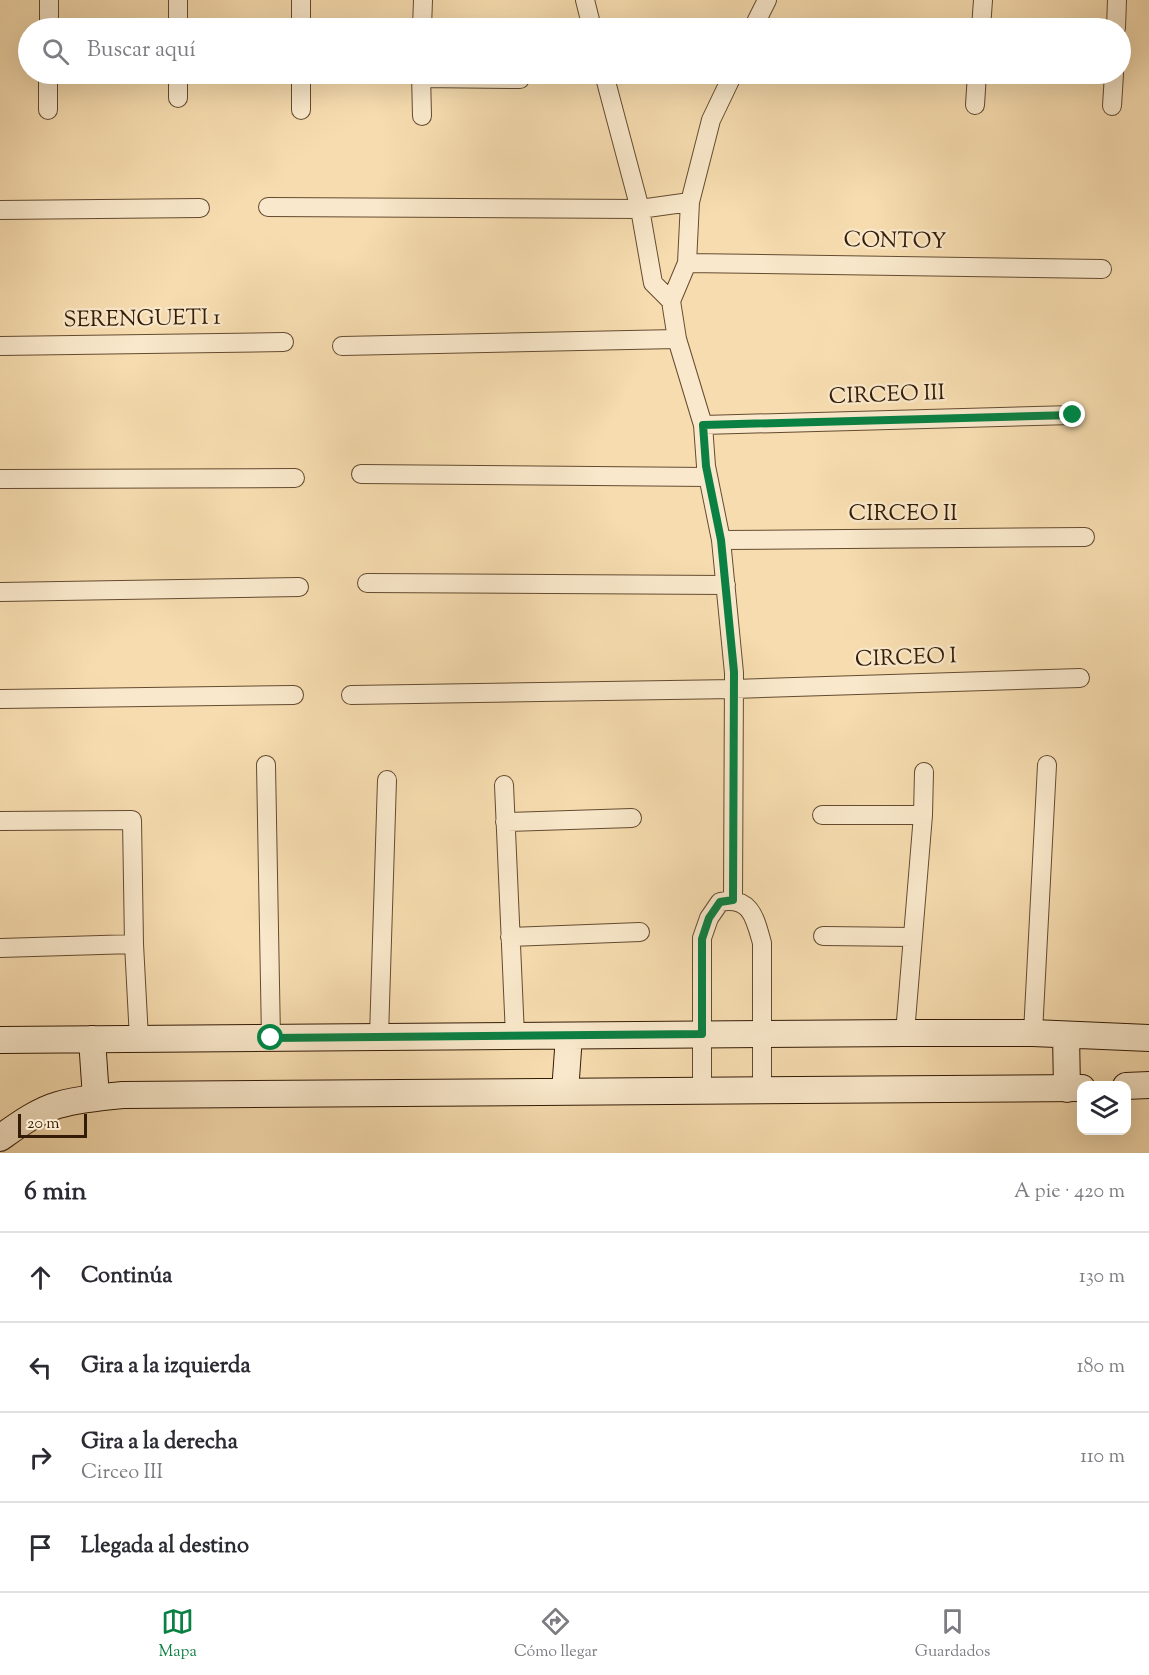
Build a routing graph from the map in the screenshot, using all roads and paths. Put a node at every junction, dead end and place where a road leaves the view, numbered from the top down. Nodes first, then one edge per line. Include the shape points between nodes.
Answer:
1 (49, 0) edge
2 (178, 0) edge
3 (301, 0) edge
4 (423, 0) edge
5 (585, 0) edge
6 (767, 0) edge
7 (983, 0) edge
8 (1117, 0) edge
9 (49, 18) edge
10 (178, 18) edge
11 (301, 18) edge
12 (422, 18) edge
13 (590, 18) edge
14 (758, 18) edge
15 (982, 18) edge
16 (1116, 18) edge
17 (48, 84) edge
18 (178, 84) edge
19 (301, 84) edge
20 (421, 84) edge
21 (607, 84) edge
22 (728, 84) edge
23 (976, 84) edge
24 (1113, 84) edge
25 (178, 98) dead end
26 (975, 105) dead end
27 (1112, 106) dead end
28 (48, 110) dead end
29 (301, 110) dead end
30 (422, 116) dead end
31 (690, 202) junction
32 (268, 207) dead end
33 (200, 208) dead end
34 (640, 209) junction
35 (0, 210) edge
36 (687, 263) junction
37 (1102, 269) dead end
38 (671, 301) junction
39 (677, 339) junction
40 (284, 342) dead end
41 (0, 346) edge
42 (342, 346) dead end
43 (1073, 415) dead end
44 (703, 425) junction
45 (361, 474) dead end
46 (708, 477) junction
47 (295, 478) dead end
48 (0, 479) edge
49 (1085, 537) dead end
50 (721, 540) junction
51 (367, 583) dead end
52 (726, 585) junction
53 (299, 587) dead end
54 (0, 592) edge
55 (1080, 678) dead end
56 (734, 689) junction
57 (294, 695) dead end
58 (351, 695) dead end
59 (0, 699) edge
60 (266, 765) dead end
61 (1047, 765) dead end
62 (924, 772) dead end
63 (387, 780) dead end
64 (504, 785) dead end
65 (822, 815) dead end
66 (923, 815) junction
67 (632, 818) dead end
68 (0, 821) edge
69 (505, 822) junction
70 (733, 900) junction
71 (640, 932) dead end
72 (823, 936) dead end
73 (510, 937) junction
74 (913, 937) junction
75 (134, 944) junction
76 (0, 948) edge
77 (905, 1033) junction
78 (1033, 1033) junction
79 (702, 1034) junction
80 (761, 1034) junction
81 (1066, 1035) junction
82 (379, 1036) junction
83 (515, 1036) junction
84 (569, 1036) junction
85 (271, 1038) junction
86 (1149, 1038) edge
87 (92, 1039) junction
88 (139, 1039) junction
89 (0, 1040) edge
90 (1149, 1085) edge
91 (1131, 1086) edge
92 (1074, 1088) edge
93 (702, 1091) junction
94 (762, 1091) junction
95 (564, 1092) junction
96 (96, 1098) junction
97 (0, 1138) edge

1 - 9 street
2 - 10 street
3 - 11 street
4 - 12 street
5 - 13 street
6 - 14 street
7 - 15 street
8 - 16 street
17 - 28 street
18 - 25 street
19 - 29 street
20 - 30 street
21 - 34 street
22 - 31 street via 711,120
23 - 26 street
24 - 27 street
31 - 34 street
31 - 36 street
32 - 34 street
33 - 35 street
34 - 38 street via 653,283
36 - 37 street, CONTOY
36 - 38 street
38 - 39 street
39 - 42 street
39 - 44 street
40 - 41 street, SERENGUETI 1
43 - 44 street, CIRCEO III
44 - 46 street
45 - 46 street
46 - 50 street
47 - 48 street
49 - 50 street, CIRCEO II
50 - 52 street
51 - 52 street
52 - 56 street
53 - 54 street
55 - 56 street, CIRCEO I
56 - 58 street, CIRCEO I
56 - 70 street
57 - 59 street
60 - 85 street
61 - 78 street
62 - 66 street
63 - 82 street
64 - 69 street
65 - 66 street
66 - 74 street
67 - 69 street
68 - 75 street via 132,820
69 - 73 street
70 - 79 street via 720,902 702,939
70 - 80 street via 746,905 762,943
71 - 73 street
72 - 74 street
73 - 83 street
74 - 77 street
75 - 76 street
75 - 88 street
77 - 78 street
77 - 80 street
78 - 81 street
79 - 80 street
79 - 84 street
79 - 93 street
80 - 94 street
81 - 86 street
81 - 92 street
82 - 83 street
82 - 85 street
83 - 84 street
84 - 95 street
85 - 88 street
87 - 88 street
87 - 89 street
87 - 96 street
90 - 91 street
92 - 94 street
93 - 94 street
93 - 95 street
95 - 96 street
96 - 97 street via 56,1106

